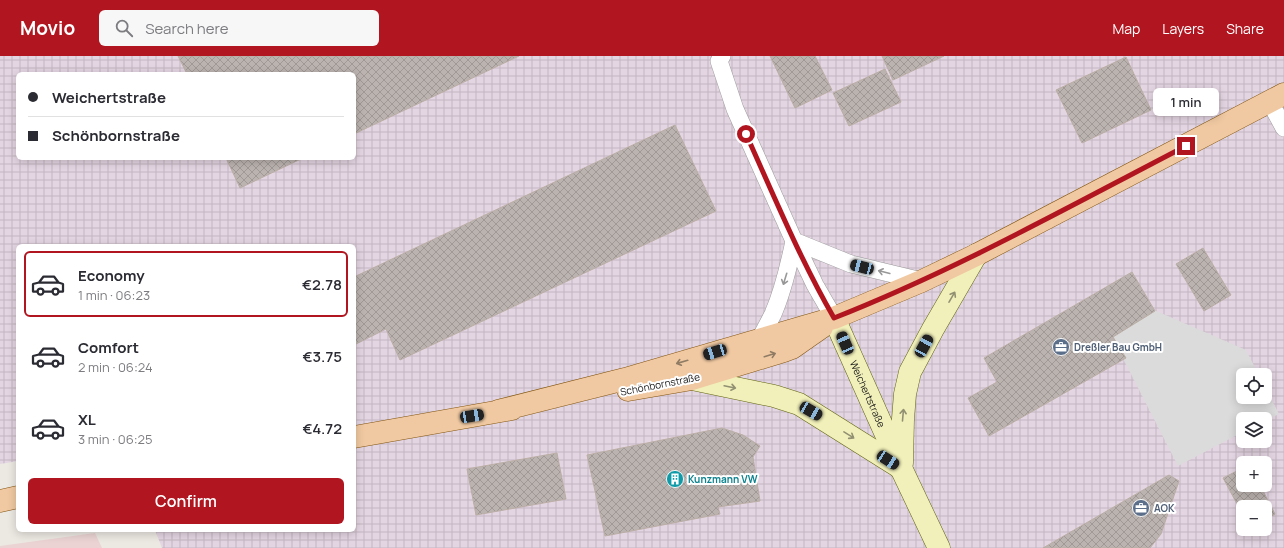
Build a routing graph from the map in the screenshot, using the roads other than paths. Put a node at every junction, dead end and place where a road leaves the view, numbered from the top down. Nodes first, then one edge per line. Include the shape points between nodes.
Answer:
1 (722, 56) edge
2 (1277, 98) edge
3 (1284, 128) edge
4 (794, 241) junction
5 (976, 255) junction
6 (922, 281) junction
7 (834, 318) junction
8 (760, 339) junction
9 (692, 379) junction
10 (498, 411) junction
11 (356, 437) edge
12 (901, 468) junction
13 (16, 497) edge
14 (0, 501) edge
15 (939, 548) edge

1 - 4 street, Weichertstraße via 719,61 735,109
2 - 3 street
2 - 5 main road, Schönbornstraße
6 -> 4 street via 851,264
4 - 7 street, Weichertstraße
4 -> 8 street via 778,300
5 - 6 main road, Schönbornstraße
12 -> 5 main road via 905,394 910,372
6 - 7 main road, Schönbornstraße
7 - 8 main road, Schönbornstraße
9 -> 7 main road, Schönbornstraße via 792,348
7 - 12 main road, Weichertstraße
8 -> 10 main road, Schönbornstraße via 625,379
9 - 10 main road, Schönbornstraße
9 -> 12 main road via 774,396 799,404
10 - 11 main road, Schönbornstraße
12 - 15 main road, Weichertstraße
13 - 14 main road

